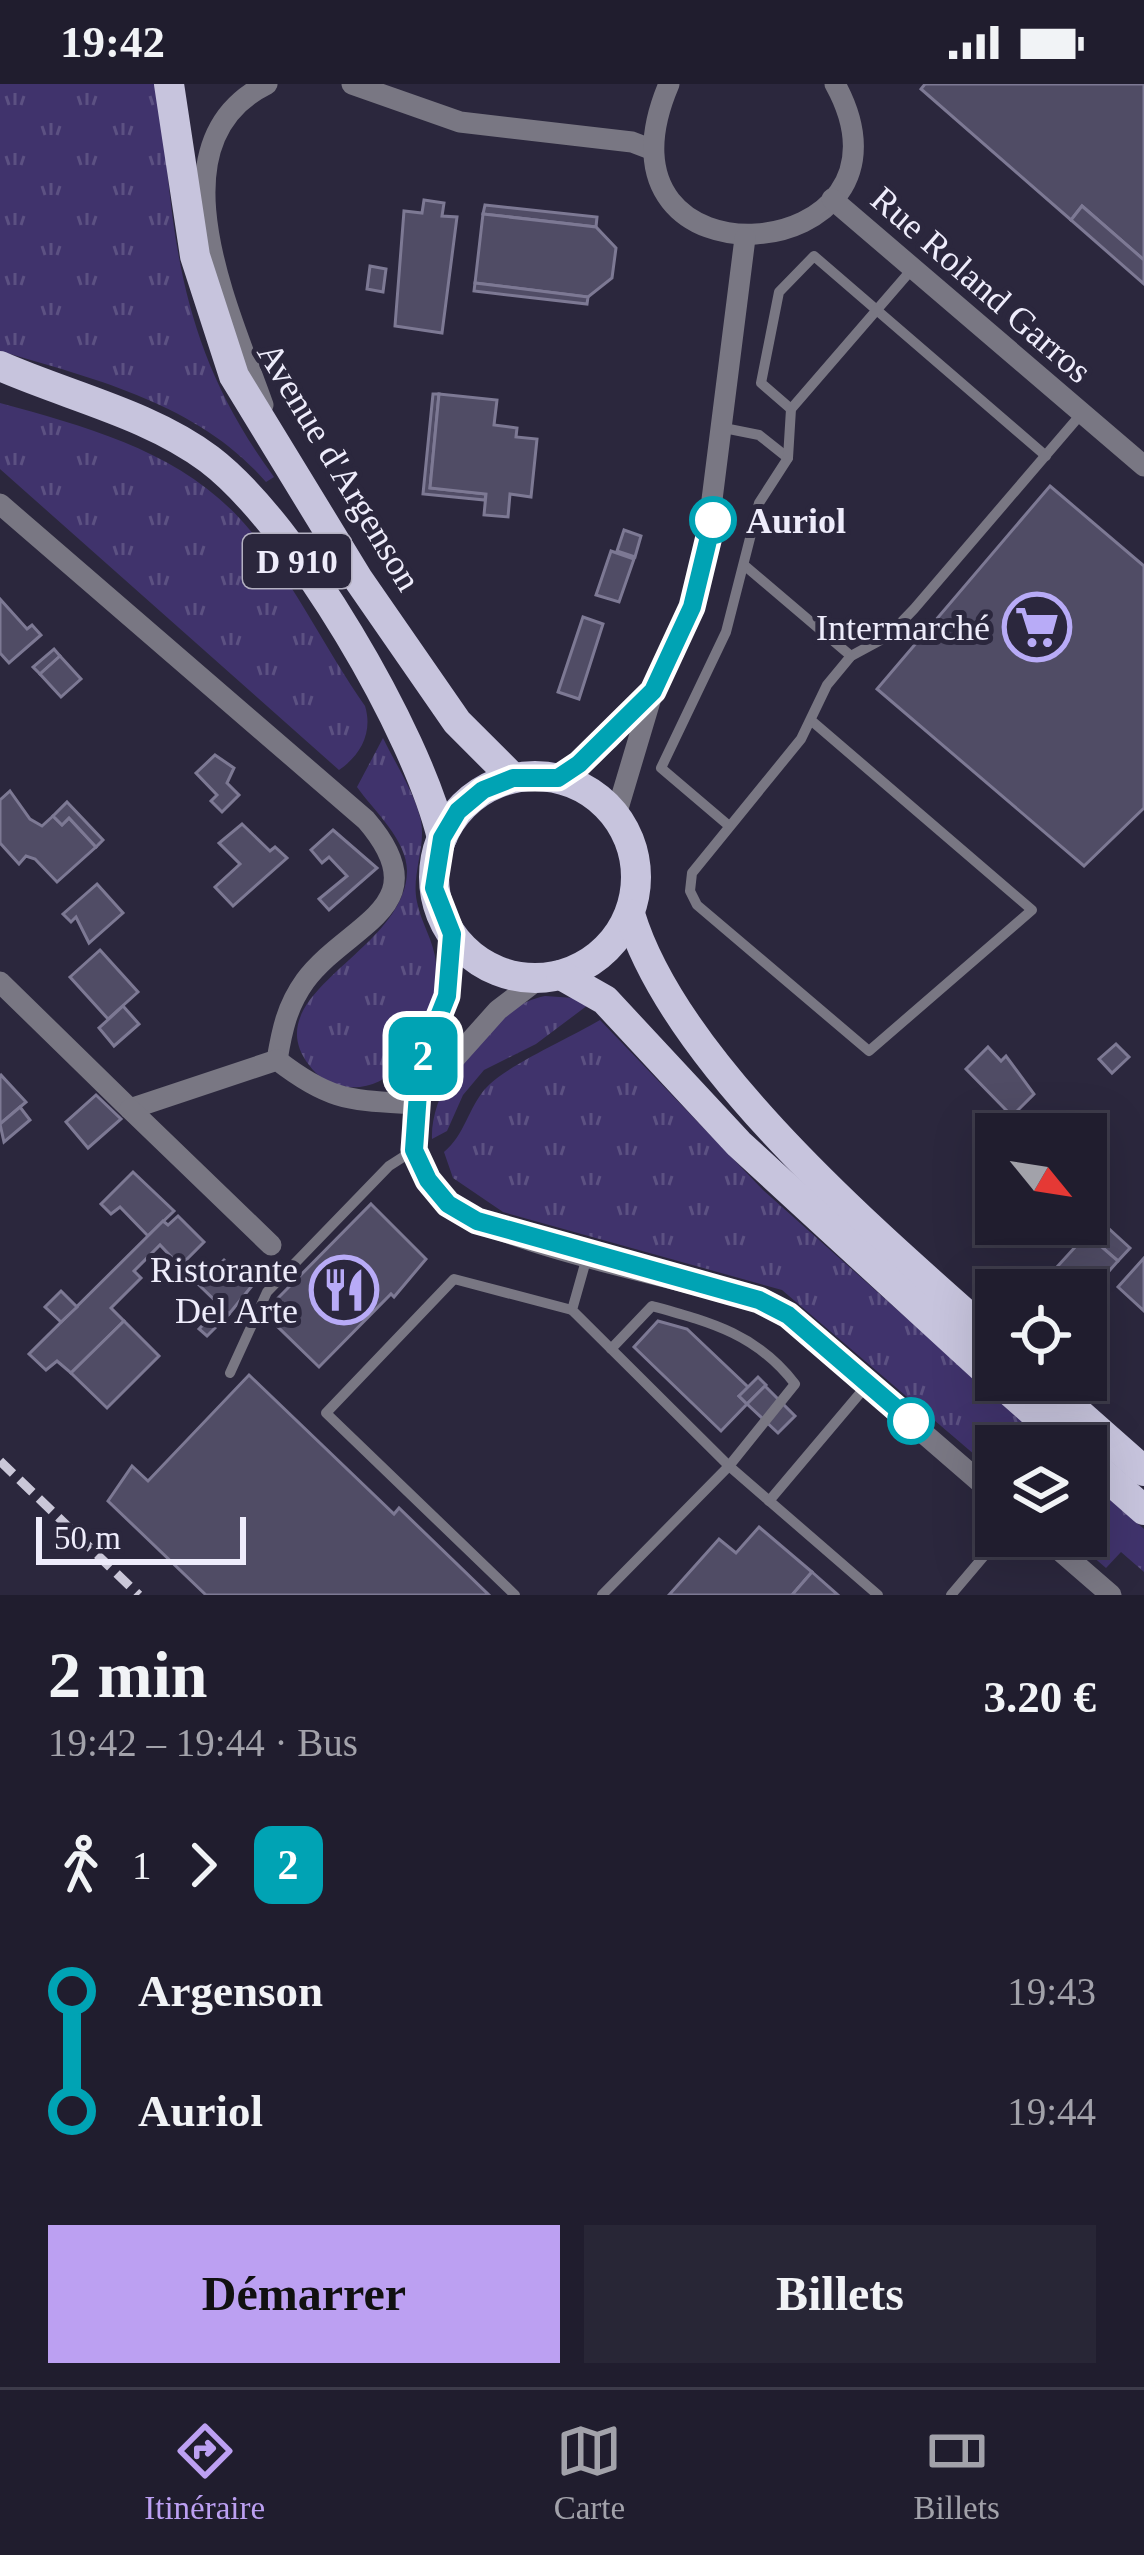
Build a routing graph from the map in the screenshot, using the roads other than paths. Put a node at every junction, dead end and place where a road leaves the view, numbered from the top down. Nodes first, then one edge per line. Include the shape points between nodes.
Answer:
1 (169, 84) edge
2 (179, 84) edge
3 (267, 84) edge
4 (352, 84) edge
5 (669, 84) edge
6 (835, 84) edge
7 (653, 150) junction
8 (180, 166) junction
9 (832, 199) junction
10 (745, 238) junction
11 (913, 268) junction
12 (877, 309) junction
13 (0, 366) edge
14 (0, 382) edge
15 (46, 387) junction
16 (791, 410) junction
17 (1082, 413) junction
18 (724, 428) junction
19 (1046, 456) junction
20 (281, 457) junction
21 (788, 458) junction
22 (1144, 466) edge
23 (0, 504) edge
24 (744, 565) junction
25 (851, 656) junction
26 (653, 691) junction
27 (813, 722) junction
28 (513, 778) junction
29 (558, 778) junction
30 (616, 814) junction
31 (728, 825) junction
32 (442, 838) junction
33 (630, 914) junction
34 (452, 934) junction
35 (551, 976) junction
36 (0, 982) edge
37 (278, 1060) junction
38 (413, 1104) junction
39 (130, 1108) junction
40 (414, 1150) junction
41 (272, 1245) dead end
42 (588, 1254) junction
43 (572, 1310) junction
44 (975, 1321) edge
45 (611, 1349) junction
46 (975, 1361) edge
47 (230, 1373) dead end
48 (867, 1385) junction
49 (1020, 1401) edge
50 (1065, 1401) edge
51 (1048, 1425) edge
52 (729, 1466) junction
53 (1144, 1471) edge
54 (1107, 1477) edge
55 (975, 1478) edge
56 (769, 1501) junction
57 (1144, 1510) edge
58 (983, 1557) edge
59 (1067, 1557) edge
60 (515, 1595) edge
61 (602, 1595) edge
62 (878, 1595) edge
63 (951, 1595) edge
64 (1111, 1595) edge

1 - 8 main road, Avenue d'Argenson / D 910
2 - 8 main road
3 - 20 street via 218,127 203,180 226,299
4 - 7 street via 460,122
5 - 7 street via 655,116
6 - 9 street via 852,137
7 - 10 street via 660,177 684,210
8 - 20 main road, Avenue d'Argenson / D 910 via 218,334
9 - 10 street via 778,235
9 - 11 street, Rue Roland Garros
10 - 18 street
11 - 12 lane
11 - 17 street, Rue Roland Garros
12 - 16 lane
12 - 16 lane via 814,256 793,272 779,292 761,383
12 - 19 lane
13 - 15 main road, D 910
14 - 15 main road
15 - 32 main road, D 910 via 175,439 248,494 392,713
16 - 21 lane
17 - 19 lane
17 - 22 street, Rue Roland Garros
18 - 21 lane via 759,435
18 - 26 street via 704,563
19 - 25 lane via 888,636
20 - 28 main road, Avenue d'Argenson / D 910 via 457,722
21 - 24 lane via 759,503
23 - 37 street via 366,820 396,860 377,915 296,995
24 - 25 lane
24 - 31 lane via 726,632 661,768
25 - 27 lane via 826,686
26 - 29 street via 610,739
26 - 30 street
27 - 31 lane
27 - 31 lane via 1032,910 869,1051 697,905 692,874
28 - 29 main road
28 - 32 main road via 458,811
29 - 30 main road
30 - 33 main road via 636,862
32 - 34 main road via 434,888
33 - 35 main road via 602,952
33 - 44 main road via 658,986 716,1064 809,1166
34 - 35 main road via 506,974
34 - 38 street via 447,996
35 - 38 street via 498,1010
35 - 46 main road via 605,1000 739,1144
36 - 39 street
37 - 38 street via 316,1090
37 - 39 street
38 - 40 street
39 - 41 street
40 - 42 street via 448,1204 477,1221
40 - 47 lane via 267,1292
42 - 43 lane
42 - 48 street via 759,1300 788,1315
43 - 45 lane
43 - 60 lane via 454,1279 326,1413
45 - 52 lane
45 - 52 lane via 652,1306 720,1325 776,1358 795,1384
48 - 55 street
48 - 56 lane
49 - 51 main road
50 - 53 main road
52 - 56 lane
52 - 61 lane
54 - 57 main road
56 - 62 lane
58 - 63 lane
59 - 64 street

